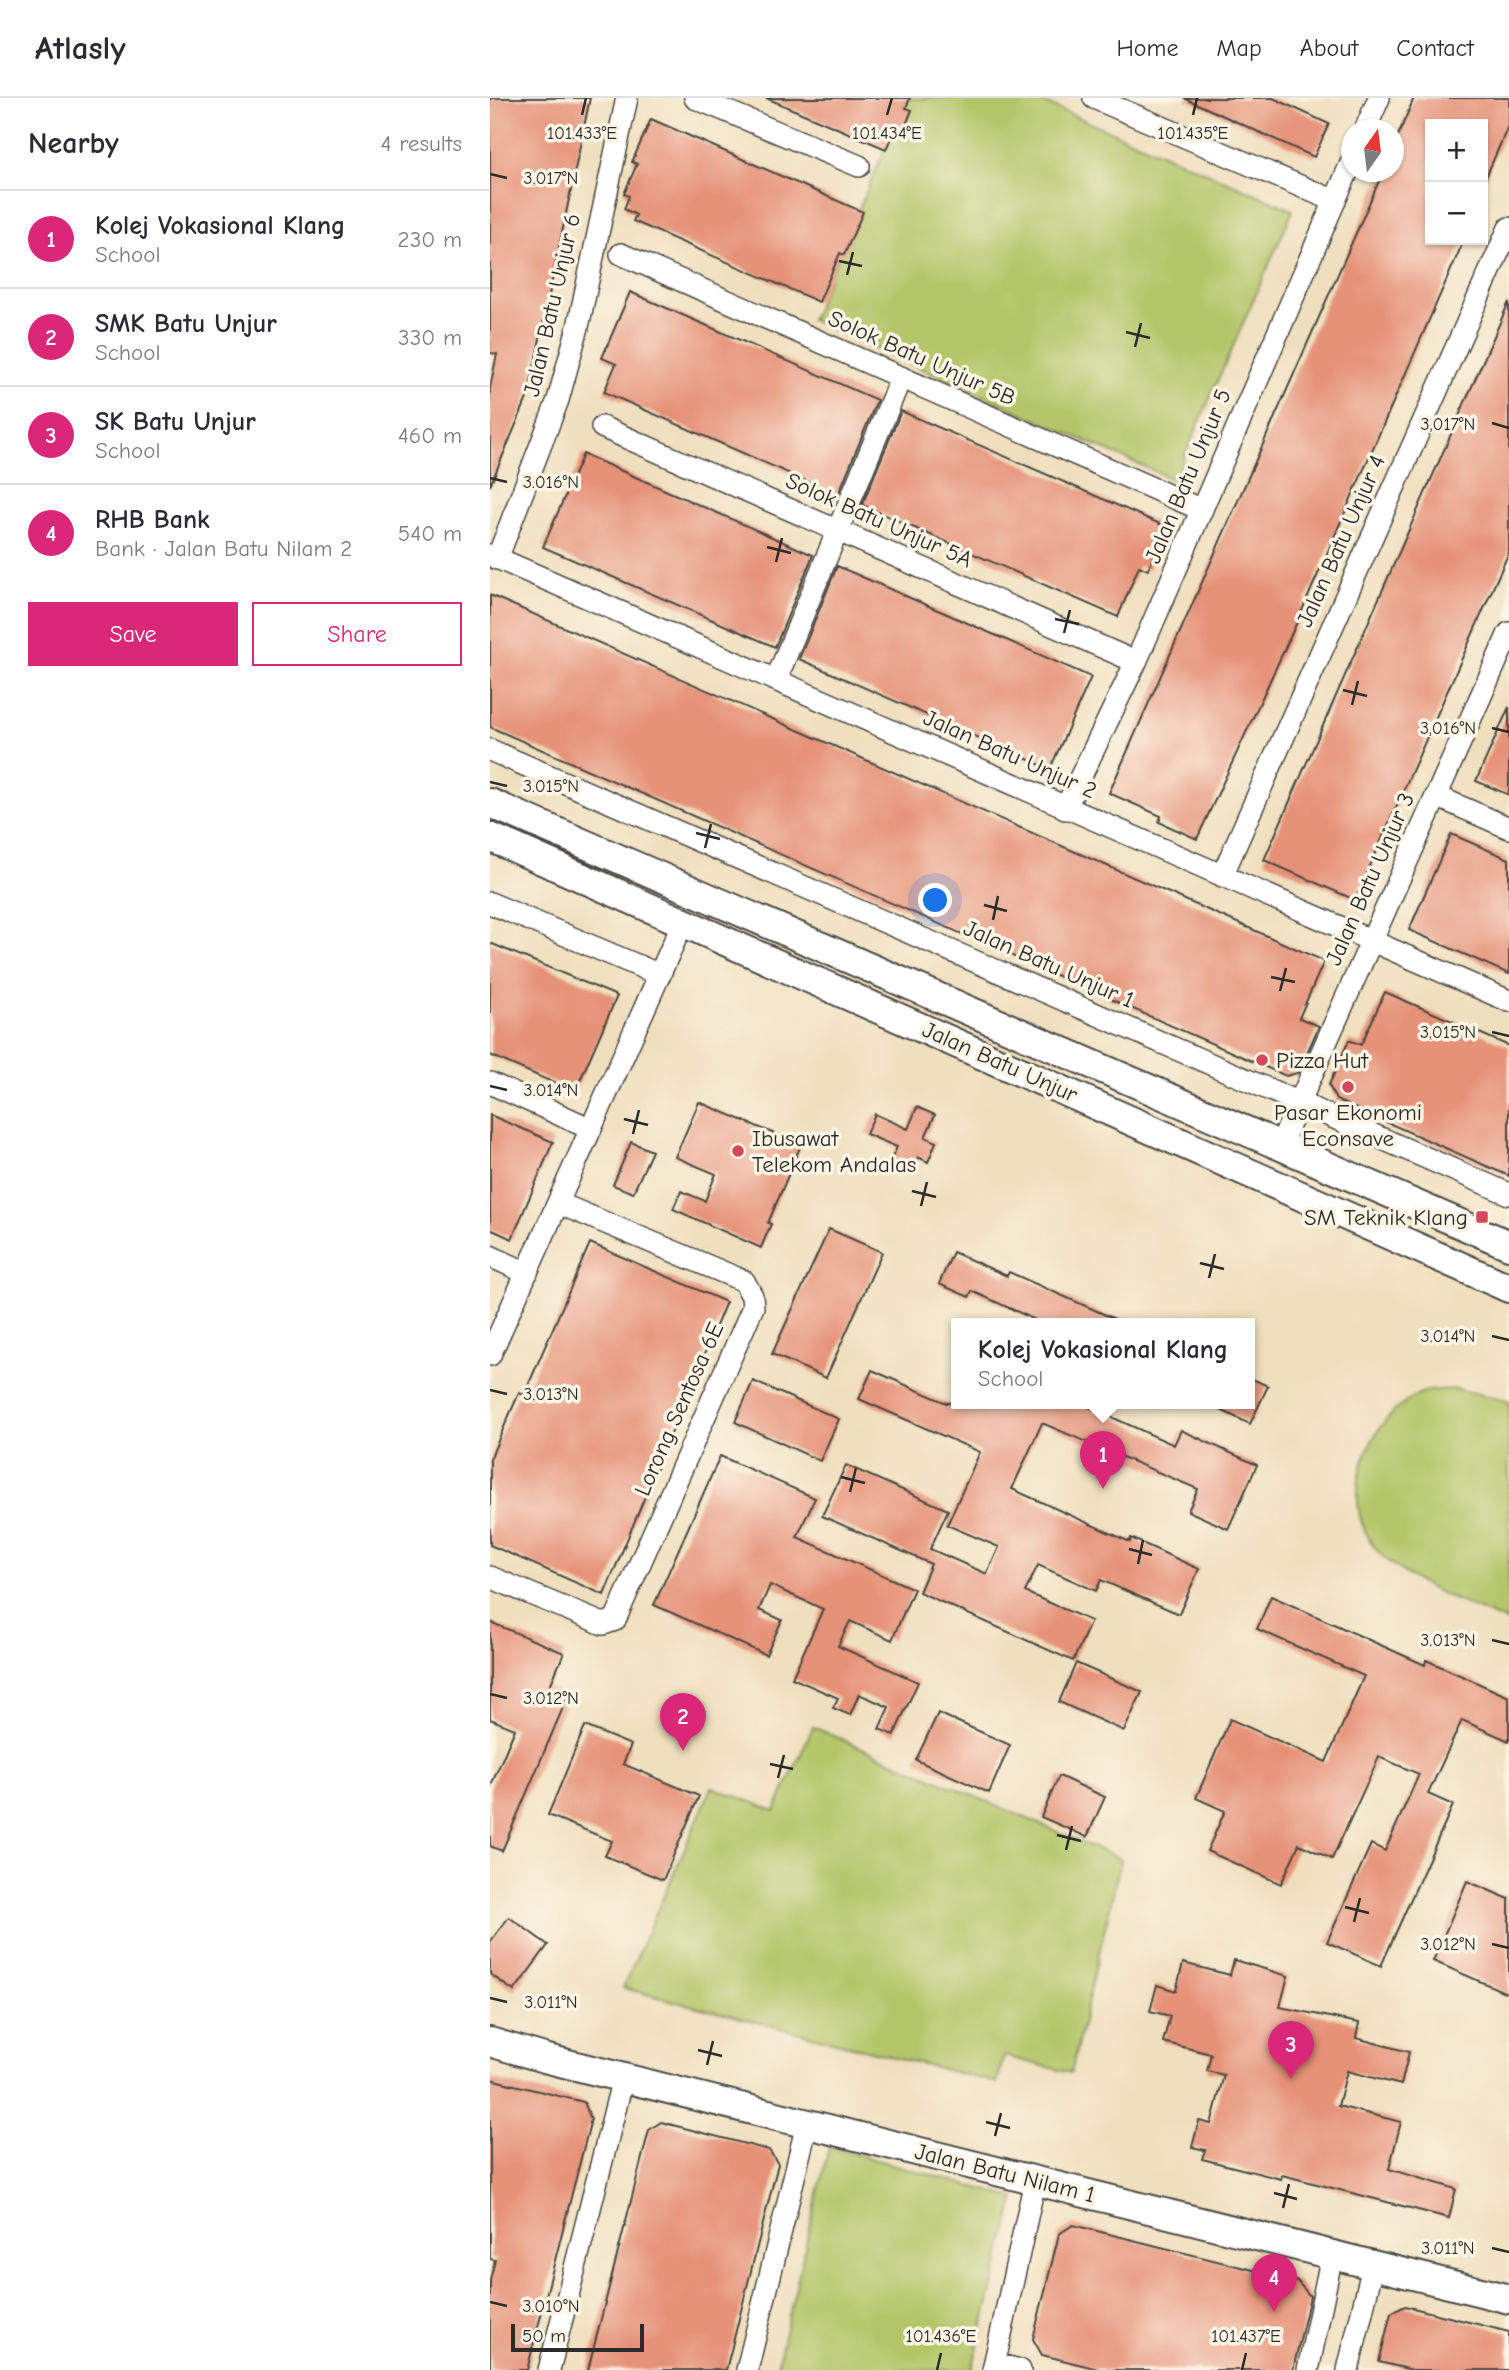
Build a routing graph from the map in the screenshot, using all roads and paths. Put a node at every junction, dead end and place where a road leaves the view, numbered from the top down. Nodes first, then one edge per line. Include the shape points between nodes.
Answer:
1 (626, 98) edge
2 (695, 98) edge
3 (1094, 98) edge
4 (1379, 98) edge
5 (1370, 119) edge
6 (859, 166) dead end
7 (1343, 182) edge
8 (1335, 201) junction
9 (1509, 228) edge
10 (621, 254) dead end
11 (901, 377) junction
12 (602, 427) dead end
13 (1202, 510) junction
14 (838, 531) junction
15 (494, 557) edge
16 (1507, 641) edge
17 (1136, 662) junction
18 (776, 680) junction
19 (490, 750) edge
20 (1436, 796) junction
21 (490, 803) edge
22 (1065, 809) junction
23 (1509, 828) edge
24 (490, 837) edge
25 (1222, 876) junction
26 (490, 903) edge
27 (683, 922) junction
28 (1372, 940) junction
29 (660, 975) junction
30 (1509, 1001) edge
31 (490, 1083) edge
32 (1299, 1102) junction
33 (591, 1129) junction
34 (1279, 1148) junction
35 (1298, 1194) junction
36 (1509, 1194) edge
37 (558, 1203) junction
38 (1509, 1245) edge
39 (490, 1256) edge
40 (527, 1273) junction
41 (1509, 1288) edge
42 (490, 1355) edge
43 (490, 1577) edge
44 (494, 2046) edge
45 (623, 2078) junction
46 (807, 2124) junction
47 (1035, 2181) junction
48 (1332, 2255) junction
49 (1373, 2266) junction
50 (1509, 2300) edge
51 (994, 2367) edge
52 (549, 2370) edge
53 (747, 2370) edge
54 (1020, 2370) edge
55 (1308, 2370) edge
56 (1348, 2370) edge

1 - 15 street, Jalan Batu Unjur 6 via 558,400
2 - 6 street
3 - 8 street
4 - 5 street
7 - 8 street, Jalan Batu Unjur 5
8 - 13 street, Jalan Batu Unjur 5
9 - 25 street, Jalan Batu Unjur 4
10 - 11 street, Solok Batu Unjur 5B
11 - 13 street, Solok Batu Unjur 5B
11 - 14 street
12 - 14 street, Solok Batu Unjur 5A
13 - 17 street, Jalan Batu Unjur 5
14 - 17 street, Solok Batu Unjur 5A
14 - 18 street
15 - 18 street, Jalan Batu Unjur 2
16 - 20 street, Jalan Batu Unjur 3
17 - 22 street, Jalan Batu Unjur 5
18 - 22 street, Jalan Batu Unjur 2
19 - 32 street, Jalan Batu Unjur 1
20 - 23 street
20 - 28 street, Jalan Batu Unjur 3
21 - 34 main road, Jalan Batu Unjur
22 - 25 street, Jalan Batu Unjur 2
24 - 27 main road, Jalan Batu Unjur
25 - 28 street, Jalan Batu Unjur 2
26 - 29 street
27 - 29 street
27 - 35 main road, Jalan Batu Unjur
28 - 30 street, Jalan Batu Unjur 2
28 - 32 street, Jalan Batu Unjur 3
29 - 33 street
31 - 33 street
32 - 34 street, Jalan Batu Unjur 3
32 - 36 street, Jalan Batu Unjur 1
33 - 37 street
34 - 35 main road via 1279,1165
34 - 38 main road, Jalan Batu Unjur
35 - 41 main road, Jalan Batu Unjur
37 - 40 street
37 - 43 street, Lorong Sentosa 6E via 744,1281 753,1307 615,1620 603,1624
39 - 40 street
40 - 42 street
44 - 45 main road, Jalan Batu Nilam 1
45 - 46 main road, Jalan Batu Nilam 1
45 - 52 street
46 - 47 main road, Jalan Batu Nilam 1
46 - 53 street
47 - 48 main road, Jalan Batu Nilam 1
47 - 51 street
48 - 49 main road, Jalan Batu Nilam 1
48 - 55 street
49 - 50 main road, Jalan Batu Nilam 1
49 - 56 street
51 - 54 street

